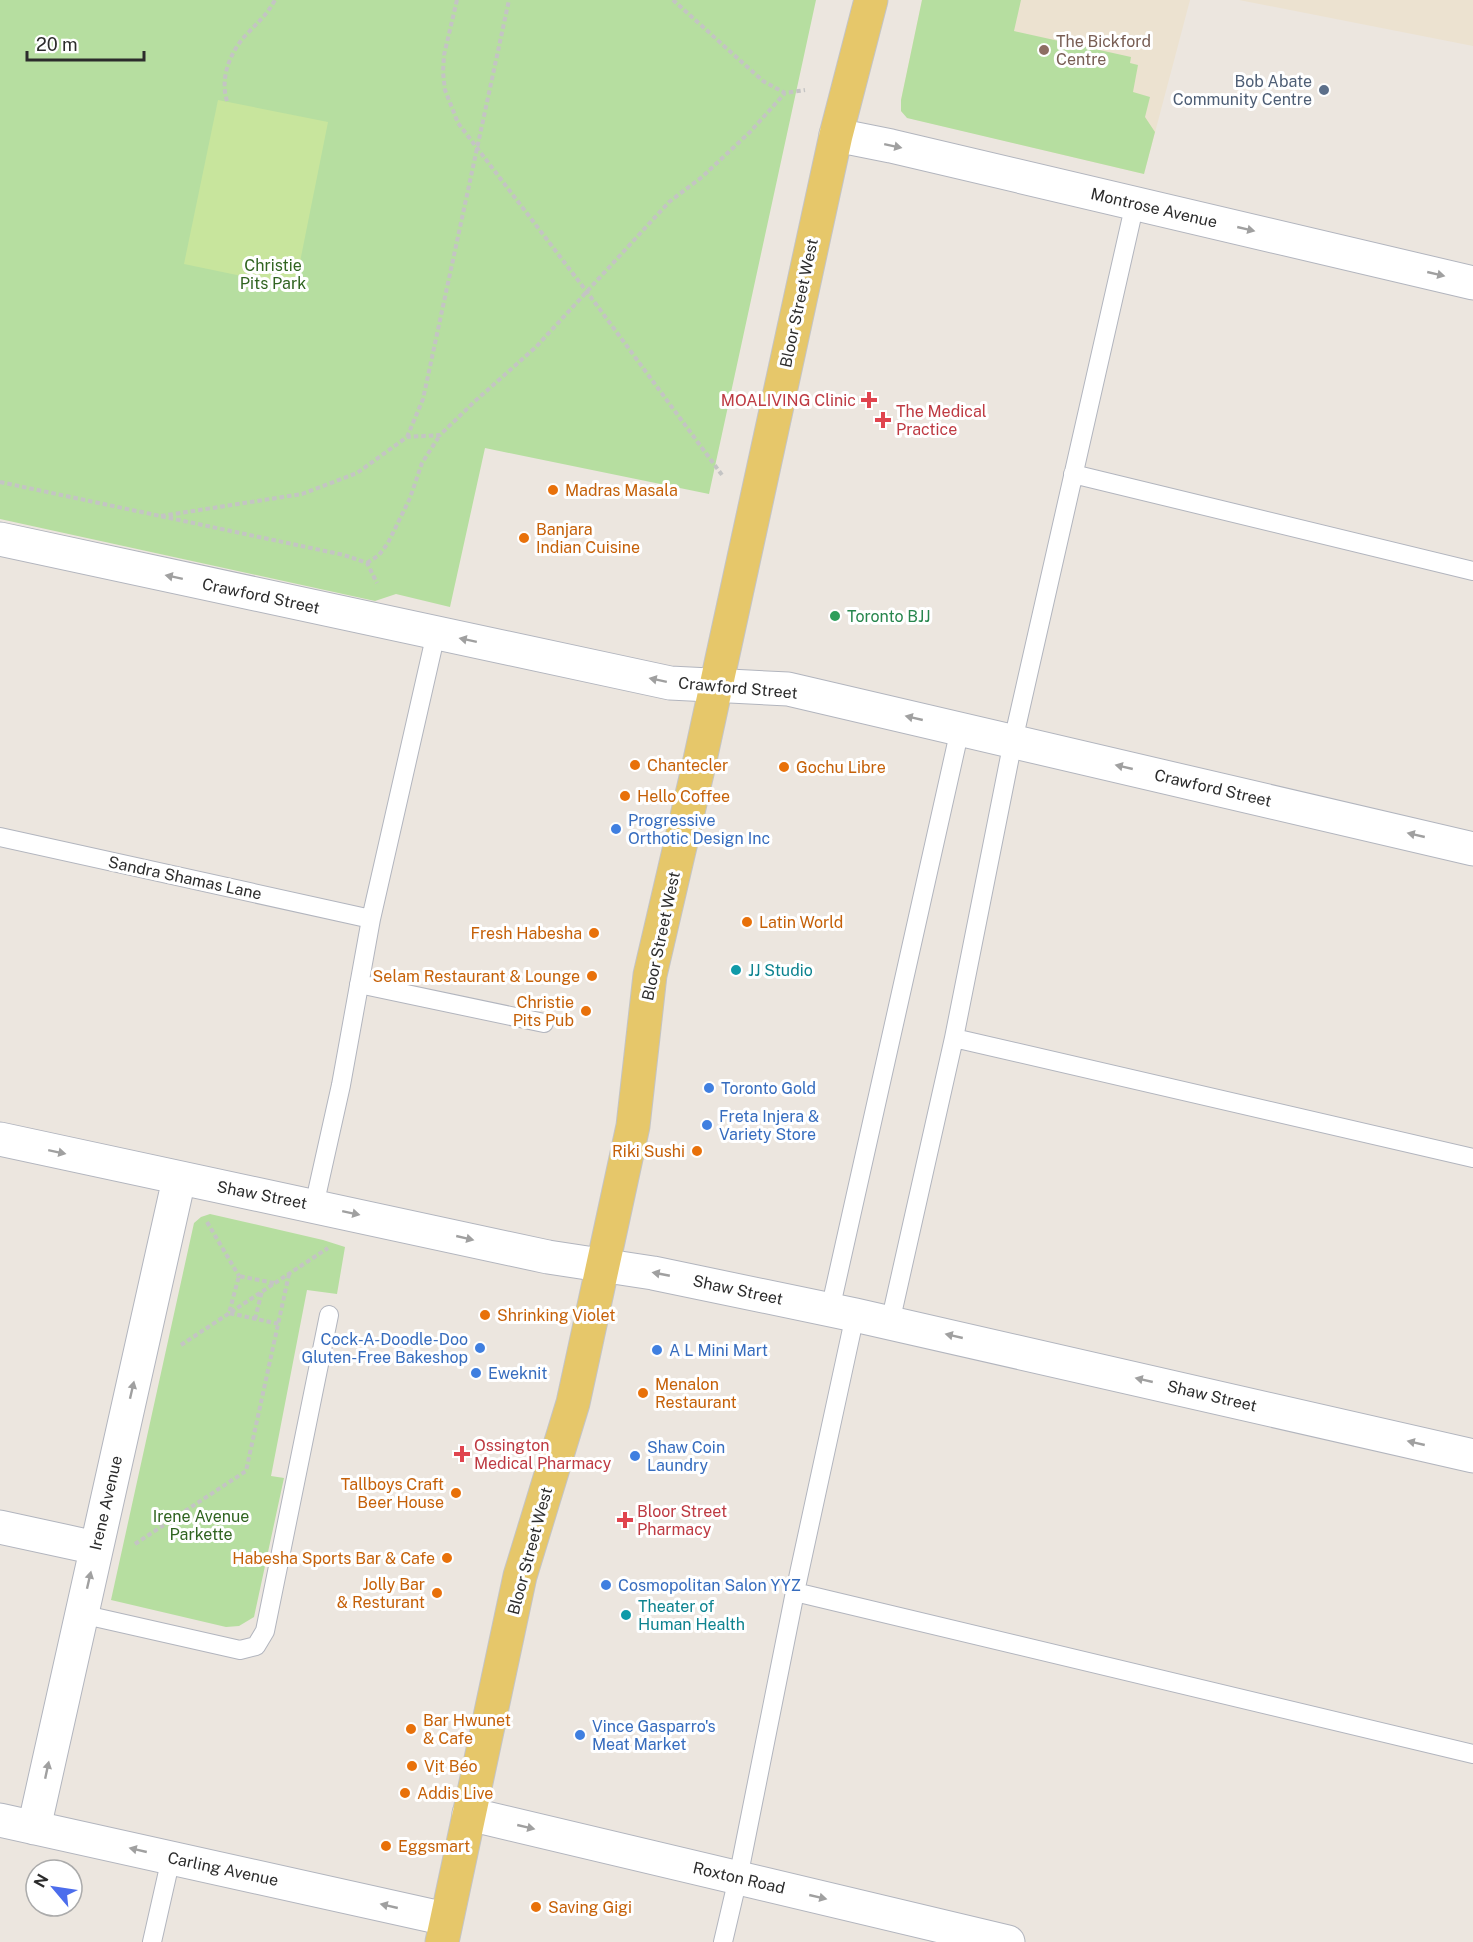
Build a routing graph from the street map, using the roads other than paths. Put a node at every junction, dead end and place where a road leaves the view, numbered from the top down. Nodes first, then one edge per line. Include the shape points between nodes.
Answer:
1 (871, 0) edge
2 (836, 135) junction
3 (1135, 203) junction
4 (1473, 282) edge
5 (1073, 474) junction
6 (0, 539) edge
7 (1473, 571) edge
8 (436, 633) junction
9 (716, 686) junction
10 (960, 729) junction
11 (1013, 741) junction
12 (0, 837) edge
13 (1473, 849) edge
14 (370, 919) junction
15 (359, 984) junction
16 (543, 1023) dead end
17 (954, 1038) junction
18 (0, 1139) edge
19 (1473, 1158) edge
20 (179, 1179) junction
21 (314, 1206) junction
22 (603, 1265) junction
23 (843, 1312) junction
24 (329, 1315) dead end
25 (890, 1323) junction
26 (1473, 1456) edge
27 (0, 1527) edge
28 (96, 1548) junction
29 (795, 1592) junction
30 (81, 1614) junction
31 (1473, 1754) edge
32 (469, 1814) junction
33 (0, 1820) edge
34 (34, 1828) junction
35 (171, 1858) junction
36 (738, 1878) junction
37 (444, 1931) edge
38 (152, 1942) edge
39 (723, 1942) edge
40 (1008, 1942) edge

1 - 2 main road, Bloor Street West
2 -> 3 street, Montrose Avenue
2 - 9 main road, Bloor Street West
3 -> 4 street, Montrose Avenue
3 - 5 lane
5 - 7 lane
5 - 11 lane
8 -> 6 street, Crawford Street
9 -> 8 street, Crawford Street via 670,683
8 - 14 lane
10 -> 9 street, Crawford Street via 788,689
9 - 22 main road, Bloor Street West via 650,975 633,1126
10 - 11 street, Crawford Street
10 - 23 lane
13 -> 11 street, Crawford Street
11 - 17 lane
12 - 14 lane, Sandra Shamas Lane
14 - 15 lane
15 - 16 lane
15 - 21 lane
17 - 19 lane
17 - 25 lane
18 -> 20 street, Shaw Street
20 - 21 street, Shaw Street
28 -> 20 street, Irene Avenue
21 -> 22 street, Shaw Street via 548,1257
23 -> 22 street, Shaw Street
22 - 32 main road, Bloor Street West via 573,1404 520,1576
23 - 25 street, Shaw Street
23 - 29 lane
24 - 30 lane via 265,1631 256,1646 240,1650
26 -> 25 street, Shaw Street
27 - 28 street
30 -> 28 street, Irene Avenue
29 - 31 lane
29 - 36 lane
34 -> 30 street, Irene Avenue
32 -> 36 street, Roxton Road
32 - 37 main road, Bloor Street West
33 - 34 street, Carling Avenue
35 -> 34 street, Carling Avenue
37 -> 35 street, Carling Avenue
35 - 38 lane
36 - 39 lane
36 -> 40 street, Roxton Road

